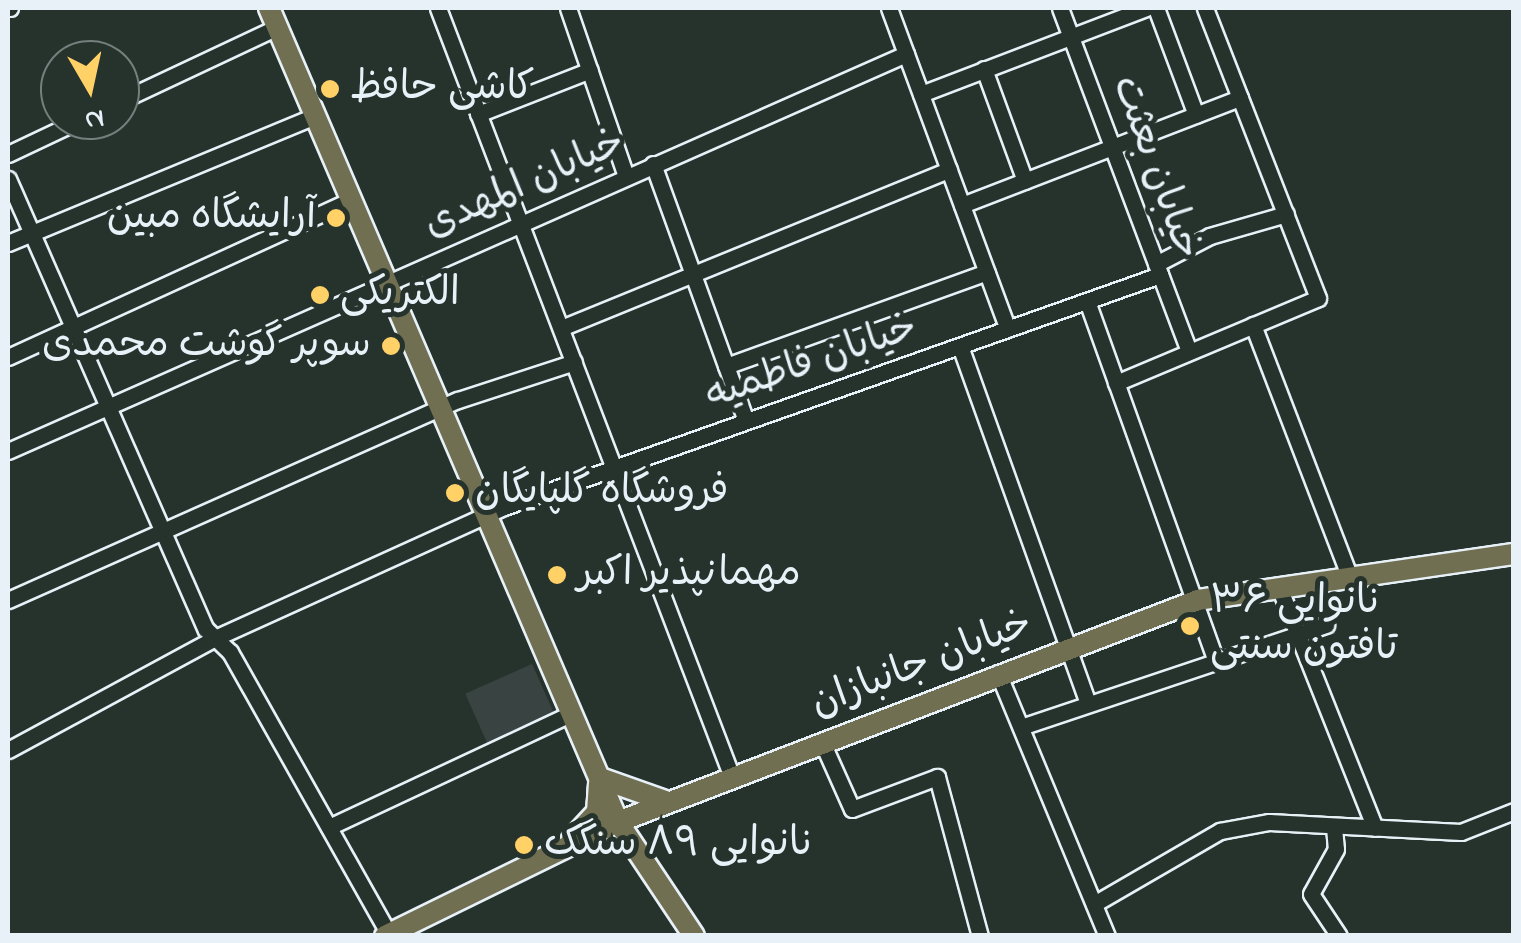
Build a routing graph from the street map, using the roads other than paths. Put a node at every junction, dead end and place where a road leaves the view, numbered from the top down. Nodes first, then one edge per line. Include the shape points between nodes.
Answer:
1 (438, 8) edge
2 (568, 8) edge
3 (889, 8) edge
4 (1060, 8) edge
5 (1146, 8) edge
6 (1156, 8) edge
7 (1205, 8) edge
8 (273, 17) edge
9 (1071, 36) junction
10 (906, 54) junction
11 (590, 70) junction
12 (984, 70) junction
13 (140, 90) edge
14 (921, 94) junction
15 (1240, 98) junction
16 (478, 114) junction
17 (1196, 115) junction
18 (315, 116) junction
19 (40, 139) edge
20 (1112, 147) junction
21 (8, 154) edge
22 (654, 164) junction
23 (949, 170) junction
24 (626, 176) junction
25 (8, 179) edge
26 (1025, 180) junction
27 (351, 200) junction
28 (962, 205) junction
29 (1286, 214) junction
30 (520, 222) junction
31 (32, 233) junction
32 (8, 243) edge
33 (1158, 270) junction
34 (987, 272) junction
35 (693, 274) junction
36 (386, 282) junction
37 (1086, 301) junction
38 (1253, 325) junction
39 (74, 326) junction
40 (561, 328) junction
41 (1008, 329) junction
42 (960, 346) junction
43 (1189, 352) junction
44 (8, 357) edge
45 (574, 362) junction
46 (726, 366) junction
47 (1116, 383) junction
48 (110, 406) junction
49 (441, 408) junction
50 (746, 421) junction
51 (8, 451) edge
52 (613, 468) junction
53 (487, 514) junction
54 (162, 532) junction
55 (1514, 554) edge
56 (1349, 575) junction
57 (1279, 586) junction
58 (8, 600) edge
59 (1198, 600) junction
60 (1326, 624) dead end
61 (1298, 634) junction
62 (216, 638) junction
63 (1072, 644) junction
64 (1216, 660) junction
65 (998, 673) junction
66 (1088, 703) junction
67 (572, 713) junction
68 (1021, 727) junction
69 (822, 742) junction
70 (8, 750) edge
71 (598, 777) junction
72 (732, 777) junction
73 (671, 801) junction
74 (1514, 811) edge
75 (618, 822) junction
76 (1334, 826) junction
77 (329, 827) junction
78 (1376, 828) junction
79 (564, 848) junction
80 (1094, 904) junction
81 (387, 935) edge
82 (694, 936) edge
83 (980, 936) edge
84 (1107, 936) edge
85 (1339, 936) edge

1 - 16 street
2 - 11 street
3 - 10 street
4 - 9 street, خیابان بعثت
5 - 9 street
6 - 17 street
7 - 15 street
8 - 13 street
8 - 18 main road
9 - 12 street
9 - 20 street, خیابان بعثت
10 - 14 street
10 - 22 street, خیابان المهدی
11 - 16 street
11 - 24 street
12 - 14 street
12 - 26 street
14 - 23 street
15 - 17 street
15 - 29 street
16 - 30 street
17 - 20 street
18 - 27 main road
18 - 31 street
19 - 21 street
20 - 26 street
20 - 33 street, خیابان بعثت
22 - 24 street, خیابان المهدی
22 - 35 street
23 - 28 street
23 - 35 street
24 - 30 street, خیابان المهدی
25 - 31 street
26 - 28 street
27 - 36 main road
27 - 39 street
28 - 34 street
29 - 33 street, خیابان فاطمیه via 1222,231
29 - 38 street via 1318,298
30 - 36 street, خیابان المهدی
30 - 40 street
31 - 32 street
31 - 39 street
33 - 37 street, خیابان فاطمیه
33 - 43 street, خیابان بعثت
34 - 41 street
34 - 46 street
35 - 40 street
35 - 46 street
36 - 48 street, خیابان المهدی
36 - 49 main road
37 - 41 street, خیابان فاطمیه
37 - 47 street
38 - 43 street
38 - 56 street
39 - 44 street
39 - 48 street
40 - 45 street
41 - 42 street, خیابان فاطمیه
42 - 50 street, خیابان فاطمیه
42 - 63 street
43 - 47 street
45 - 49 street
45 - 52 street
46 - 50 street
47 - 59 street
48 - 51 street, خیابان المهدی
48 - 54 street
49 - 53 main road
49 - 54 street
50 - 52 street, خیابان فاطمیه
52 - 53 street, خیابان فاطمیه
52 - 72 street
53 - 62 street, خیابان فاطمیه
53 - 67 main road
54 - 58 street
54 - 62 street
55 - 56 main road, خیابان جانبازان
56 - 57 main road, خیابان جانبازان
57 - 59 main road, خیابان جانبازان
57 - 61 street
59 - 63 main road, خیابان جانبازان
59 - 64 street
60 - 61 street
61 - 64 street
61 - 78 street
62 - 70 street, خیابان فاطمیه
62 - 77 street
63 - 65 main road, خیابان جانبازان
63 - 66 street
64 - 66 street
65 - 68 street
65 - 69 main road, خیابان جانبازان
66 - 68 street
67 - 71 main road
67 - 77 street
68 - 80 street
69 - 72 main road, خیابان جانبازان
69 - 83 street via 852,810 937,777
71 - 73 main road via 622,793
71 - 75 main road
71 - 79 main road via 597,812
72 - 73 main road, خیابان جانبازان
73 - 75 main road, خیابان جانبازان
74 - 78 street via 1461,832
75 - 79 main road, خیابان جانبازان
75 - 82 main road
76 - 78 street
76 - 80 street via 1220,831
76 - 85 street via 1336,849 1312,894
77 - 81 street
79 - 81 main road, خیابان جانبازان
80 - 84 street

